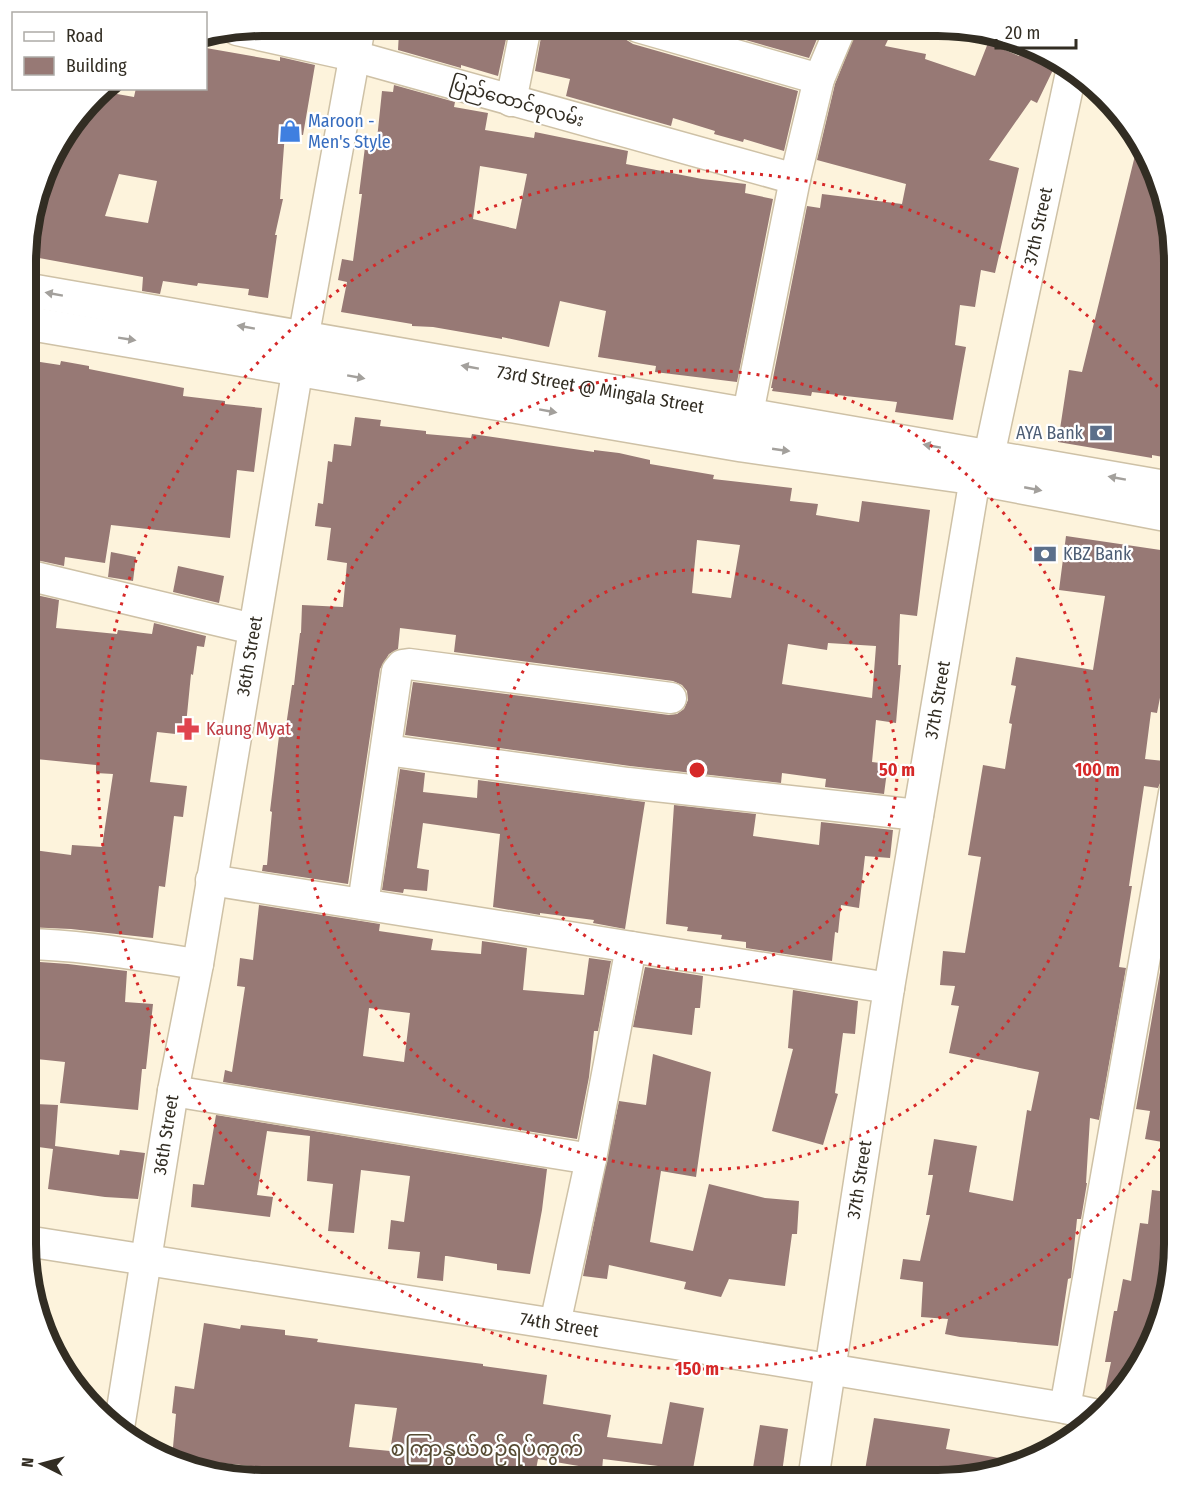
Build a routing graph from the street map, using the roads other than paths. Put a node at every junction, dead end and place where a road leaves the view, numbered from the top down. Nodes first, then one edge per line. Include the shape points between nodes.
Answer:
1 (264, 36) edge
2 (358, 36) edge
3 (524, 36) edge
4 (669, 36) edge
5 (837, 36) edge
6 (354, 56) junction
7 (1069, 78) edge
8 (819, 79) junction
9 (511, 101) junction
10 (795, 179) junction
11 (36, 292) edge
12 (36, 323) edge
13 (301, 352) junction
14 (745, 430) junction
15 (982, 467) junction
16 (1164, 488) edge
17 (1164, 513) edge
18 (36, 577) edge
19 (253, 629) junction
20 (671, 698) dead end
21 (386, 750) junction
22 (918, 815) junction
23 (1164, 859) edge
24 (211, 880) junction
25 (363, 904) junction
26 (36, 945) edge
27 (631, 947) junction
28 (198, 964) junction
29 (889, 988) junction
30 (173, 1091) junction
31 (591, 1159) junction
32 (36, 1243) edge
33 (147, 1260) junction
34 (555, 1324) junction
35 (831, 1370) junction
36 (1079, 1411) edge
37 (120, 1420) edge
38 (815, 1470) edge

1 - 6 street, ပြည်ထောင်စုလမ်း
2 - 6 street, 36th Street
3 - 9 street
4 - 8 street
5 - 8 street
6 - 9 street, ပြည်ထောင်စုလမ်း
6 - 13 street, 36th Street
7 - 15 street, 37th Street
8 - 10 street
9 - 10 street, ပြည်ထောင်စုလမ်း
10 - 14 street
13 -> 11 main road, 73rd Street @ Mingala Street
12 -> 13 main road, 73rd Street @ Mingala Street
13 - 14 main road, 73rd Street @ Mingala Street
13 - 19 street, 36th Street
14 - 15 main road, 73rd Street @ Mingala Street
16 -> 15 main road, 73rd Street @ Mingala Street
15 -> 17 main road, 73rd Street @ Mingala Street
15 - 22 street, 37th Street
18 - 19 street
19 - 24 street, 36th Street
20 - 21 street via 402,665 397,671
21 - 22 street via 628,783
21 - 25 street
22 - 29 street, 37th Street
23 - 36 street
24 - 25 street
24 - 28 street, 36th Street
25 - 27 street
26 - 28 street
27 - 29 street
27 - 31 street
28 - 30 street, 36th Street
29 - 35 street, 37th Street
30 - 31 street
30 - 33 street, 36th Street
31 - 34 street
32 - 33 street, 74th Street
33 - 34 street, 74th Street
33 - 37 street, 36th Street
34 - 35 street, 74th Street
35 - 36 street, 74th Street
35 - 38 street, 37th Street

